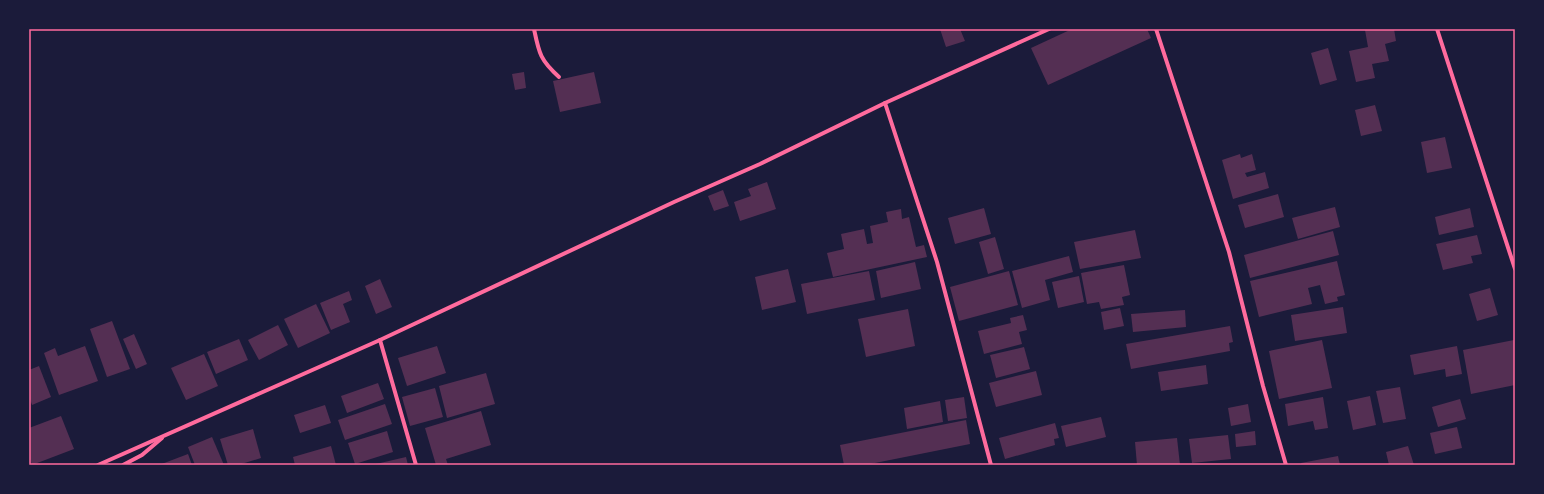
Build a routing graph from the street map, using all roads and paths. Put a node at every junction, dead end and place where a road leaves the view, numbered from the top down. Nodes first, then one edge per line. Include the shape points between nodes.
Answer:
1 (534, 29) edge
2 (1048, 29) edge
3 (1156, 29) edge
4 (1437, 29) edge
5 (1039, 31) edge
6 (559, 77) dead end
7 (885, 103) junction
8 (1515, 269) edge
9 (380, 340) junction
10 (167, 434) junction
11 (98, 465) edge
12 (123, 465) edge
13 (416, 465) edge
14 (990, 465) edge
15 (1286, 465) edge

1 - 6 street via 541,58
2 - 5 street
3 - 15 street via 1229,252
4 - 8 street
5 - 7 street
7 - 9 street via 760,164
7 - 14 street via 937,262
9 - 10 street
9 - 13 street
10 - 11 street
10 - 12 street via 142,455

